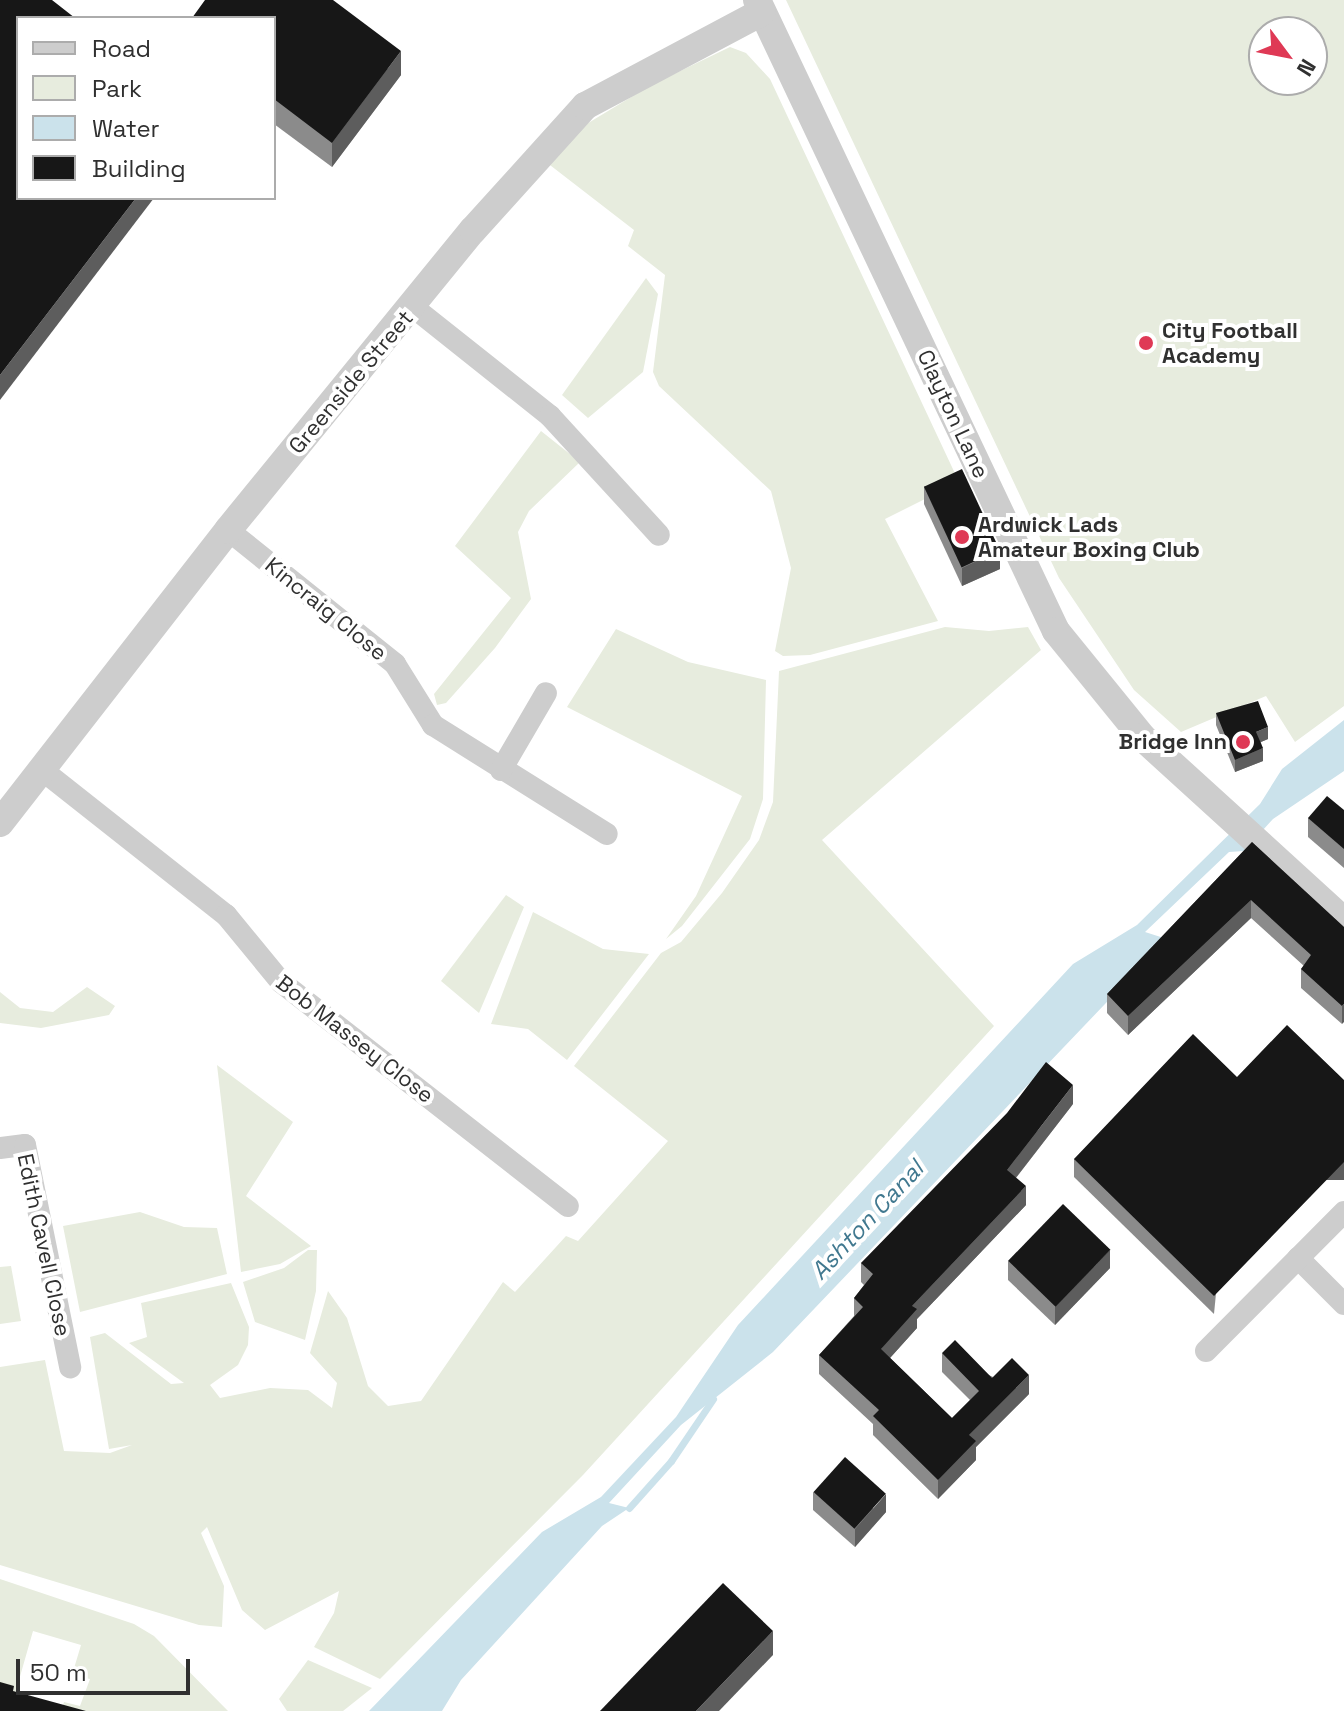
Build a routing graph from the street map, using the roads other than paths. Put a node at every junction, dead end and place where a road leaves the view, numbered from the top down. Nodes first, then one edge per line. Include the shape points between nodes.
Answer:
1 (759, 6) edge
2 (413, 307) junction
3 (228, 530) junction
4 (659, 535) dead end
5 (546, 693) dead end
6 (41, 769) junction
7 (501, 770) junction
8 (0, 823) edge
9 (607, 834) dead end
10 (1344, 921) edge
11 (0, 1148) edge
12 (568, 1206) dead end
13 (1344, 1212) edge
14 (1298, 1258) junction
15 (1344, 1304) edge
16 (1206, 1351) dead end
17 (70, 1367) dead end

1 - 2 street, Greenside Street via 585,106 473,230
1 - 10 street, Clayton Lane via 1056,631 1142,737
2 - 3 street, Greenside Street
2 - 4 street via 550,416
3 - 6 street, Greenside Street
3 - 7 street, Kincraig Close via 395,664 433,725
5 - 7 street
6 - 8 street, Greenside Street
6 - 12 street, Bob Massey Close via 226,915 281,982
7 - 9 street, Kincraig Close
11 - 17 street, Edith Cavell Close via 25,1145
13 - 14 street
14 - 15 street
14 - 16 street

